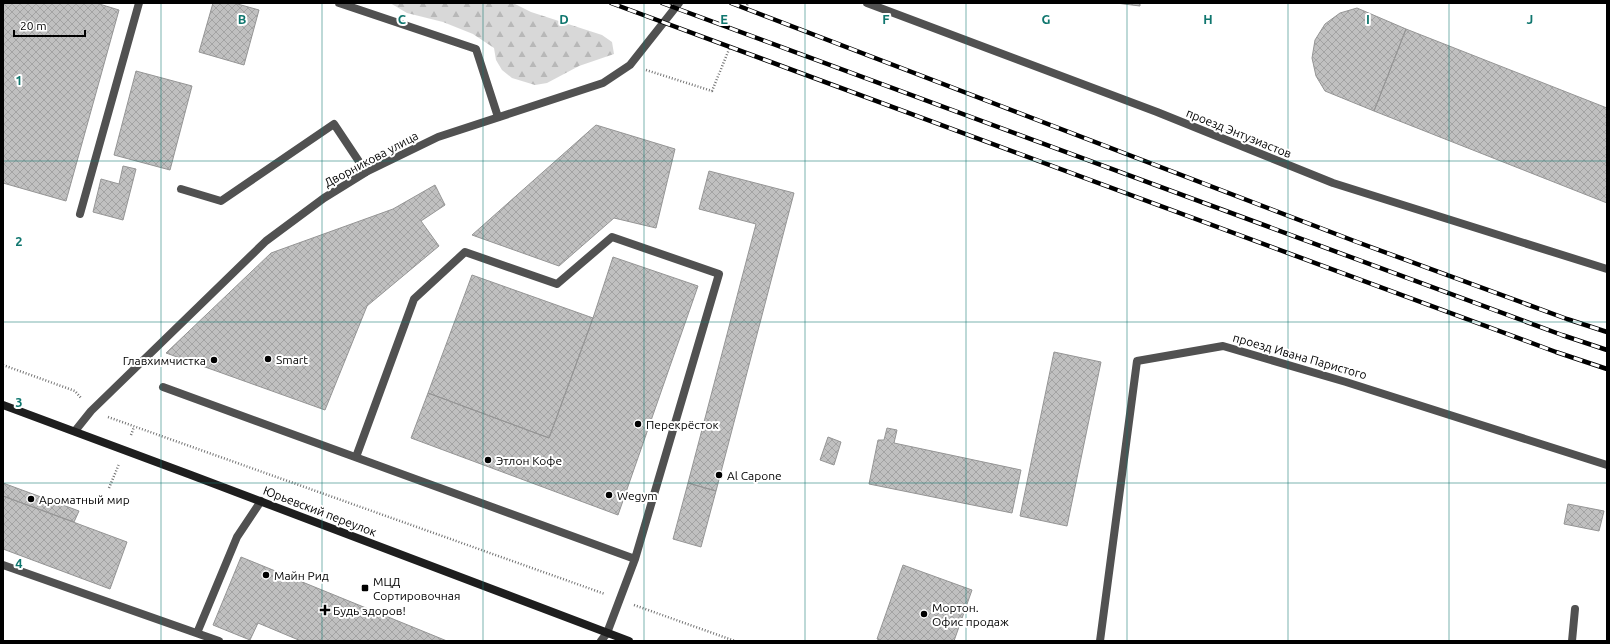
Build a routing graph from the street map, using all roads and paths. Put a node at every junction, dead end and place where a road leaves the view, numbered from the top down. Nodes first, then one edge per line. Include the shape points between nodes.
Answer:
1 (139, 3) edge
2 (338, 3) edge
3 (679, 3) edge
4 (748, 3) edge
5 (867, 3) edge
6 (746, 8) dead end
7 (730, 47) dead end
8 (630, 65) junction
9 (498, 117) junction
10 (366, 172) junction
11 (181, 189) dead end
12 (80, 214) dead end
13 (1607, 270) edge
14 (3, 365) edge
15 (163, 387) dead end
16 (3, 405) edge
17 (91, 411) junction
18 (75, 431) junction
19 (356, 457) junction
20 (1607, 465) edge
21 (261, 501) junction
22 (635, 559) junction
23 (3, 565) edge
24 (620, 600) junction
25 (1575, 609) dead end
26 (197, 633) junction
27 (607, 633) junction
28 (219, 641) edge
29 (601, 641) edge
30 (629, 641) edge
31 (735, 641) edge
32 (1100, 641) edge
33 (1572, 641) edge

1 - 12 street
2 - 9 street via 476,49
3 - 8 street, Дворникова улица
4 - 6 path
5 - 13 street, проезд Энтузиастов via 1157,112 1333,183
7 - 8 path via 712,91
8 - 9 street, Дворникова улица via 603,83
9 - 10 street, Дворникова улица via 438,137
10 - 11 street via 334,124 221,201
10 - 17 street, Дворникова улица via 324,198 266,241
14 - 17 path via 75,391
15 - 19 street
16 - 18 street, Юрьевский переулок
17 - 18 street, Дворникова улица
17 - 24 path
18 - 21 street, Юрьевский переулок
19 - 22 street
19 - 22 street via 414,299 465,252 557,284 612,237 718,274
20 - 32 street, проезд Ивана Паристого via 1346,382 1223,346 1137,361
21 - 26 street via 237,537
21 - 27 street, Юрьевский переулок
22 - 24 street
23 - 26 street
24 - 27 street
24 - 31 path
25 - 33 street
26 - 28 street
27 - 29 street
27 - 30 street, Юрьевский переулок

